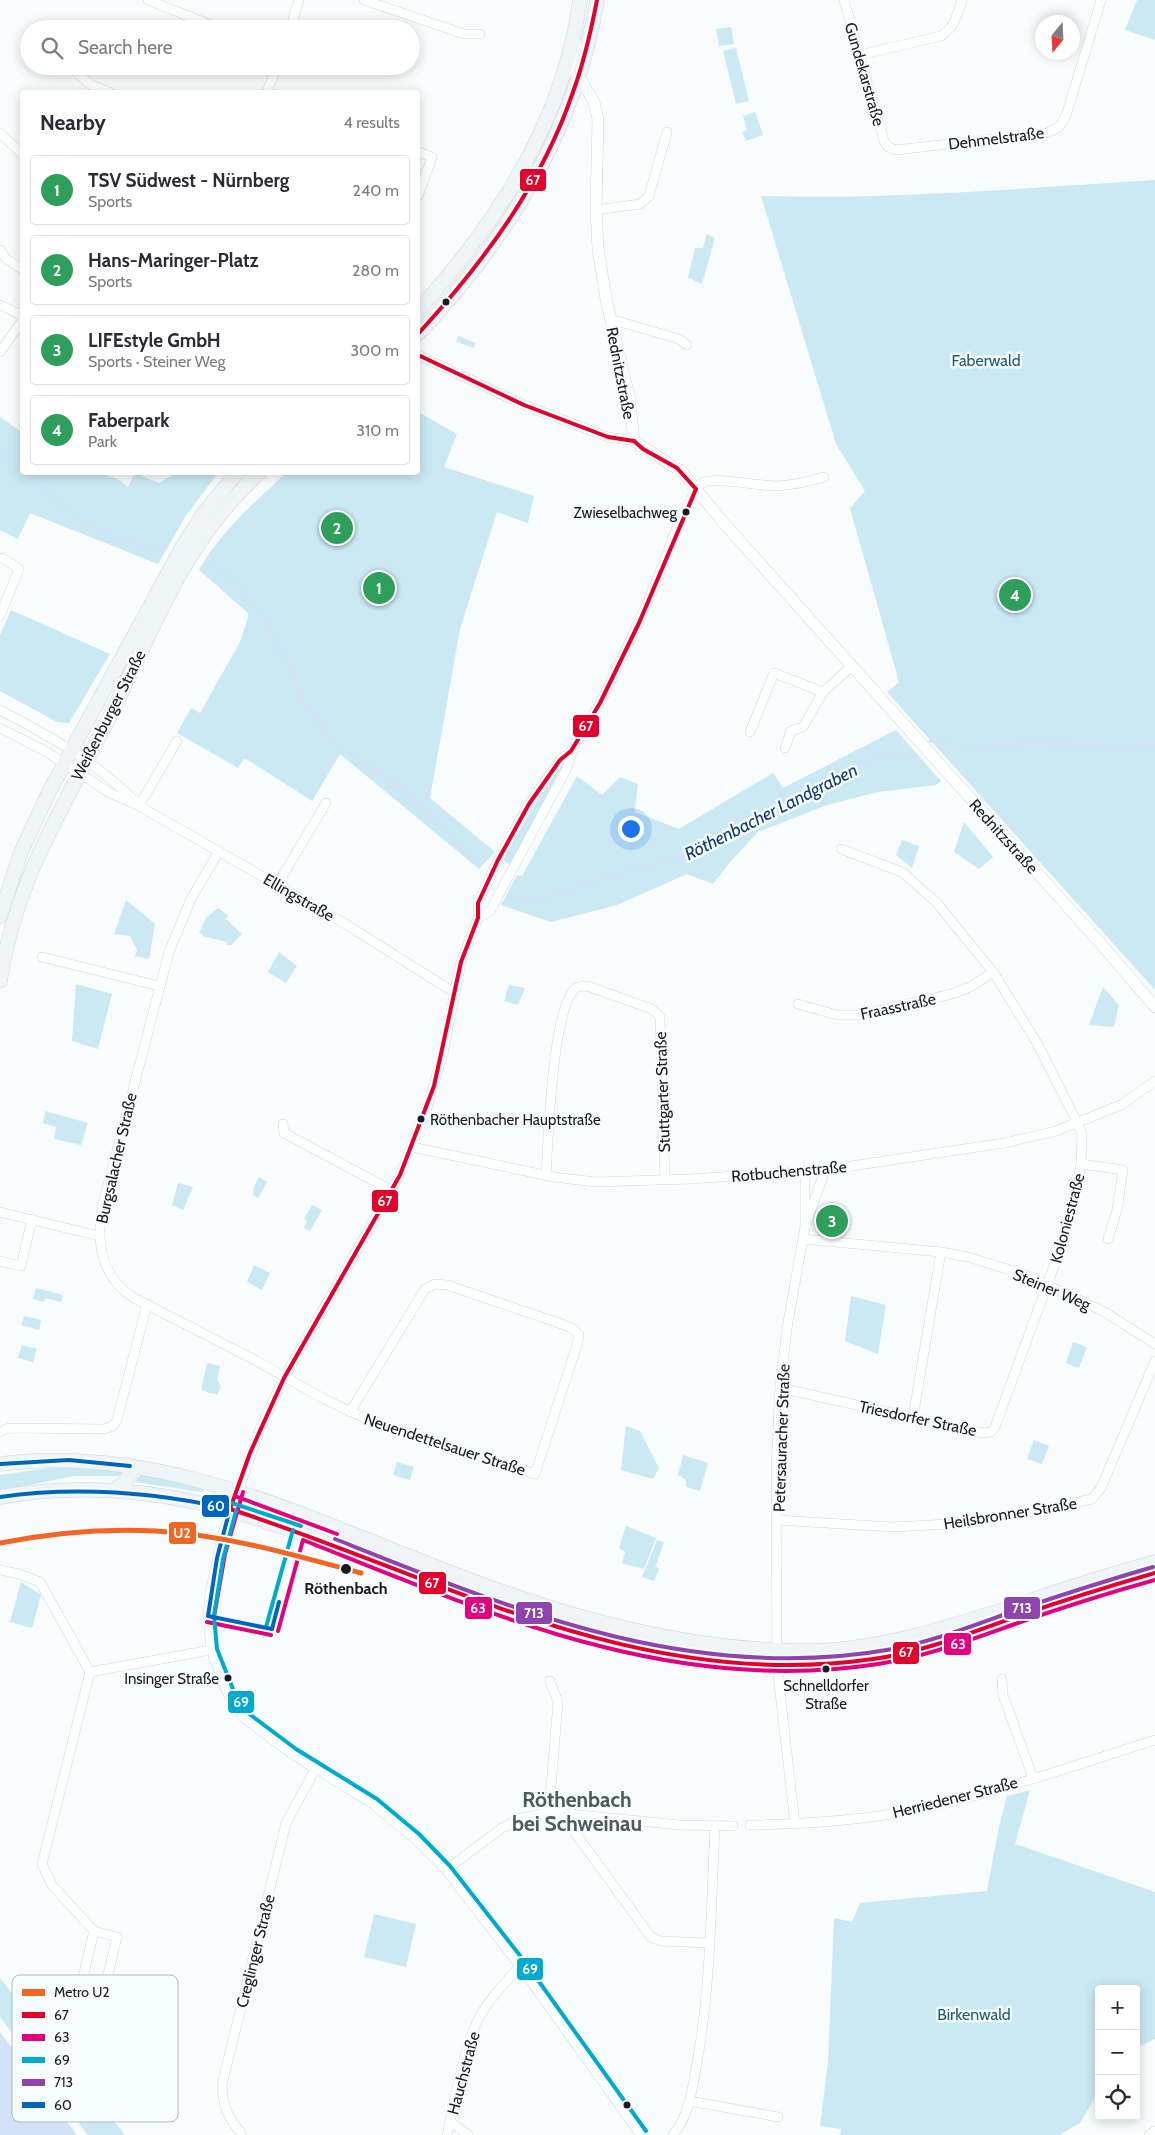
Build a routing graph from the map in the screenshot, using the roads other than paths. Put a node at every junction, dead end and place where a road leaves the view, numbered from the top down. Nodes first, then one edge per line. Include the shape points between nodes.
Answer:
1 (148, 0) edge
2 (299, 0) edge
3 (364, 0) edge
4 (580, 0) edge
5 (597, 0) edge
6 (844, 0) edge
7 (962, 0) edge
8 (1101, 0) edge
9 (198, 20) edge
10 (293, 20) edge
11 (575, 31) junction
12 (480, 34) dead end
13 (860, 55) junction
14 (79, 75) edge
15 (274, 75) edge
16 (579, 78) junction
17 (104, 90) edge
18 (268, 90) edge
19 (667, 132) dead end
20 (0, 133) edge
21 (888, 147) joint
22 (20, 152) edge
23 (420, 153) edge
24 (420, 190) edge
25 (596, 210) junction
26 (0, 250) edge
27 (20, 268) edge
28 (0, 305) edge
29 (420, 308) edge
30 (20, 312) edge
31 (20, 317) edge
32 (610, 319) junction
33 (420, 332) edge
34 (687, 345) dead end
35 (0, 352) edge
36 (420, 356) edge
37 (634, 442) junction
38 (235, 475) edge
39 (257, 475) edge
40 (824, 477) dead end
41 (696, 489) junction
42 (3, 558) dead end
43 (0, 616) edge
44 (852, 666) junction
45 (823, 692) junction
46 (0, 710) edge
47 (0, 728) edge
48 (750, 732) dead end
49 (177, 741) dead end
50 (785, 748) dead end
51 (72, 749) junction
52 (571, 751) junction
53 (87, 760) junction
54 (64, 763) junction
55 (79, 773) junction
56 (326, 803) dead end
57 (139, 806) junction
58 (841, 849) dead end
59 (218, 852) junction
60 (277, 884) junction
61 (0, 916) edge
62 (478, 918) junction
63 (42, 957) dead end
64 (993, 972) junction
65 (0, 981) edge
66 (159, 986) junction
67 (455, 993) junction
68 (798, 1004) dead end
69 (1155, 1007) edge
70 (1155, 1081) edge
71 (1077, 1122) junction
72 (283, 1124) dead end
73 (412, 1147) junction
74 (1081, 1164) junction
75 (805, 1170) junction
76 (825, 1170) junction
77 (546, 1176) junction
78 (665, 1180) junction
79 (391, 1190) junction
80 (0, 1212) edge
81 (32, 1219) junction
82 (805, 1227) junction
83 (98, 1236) junction
84 (803, 1239) junction
85 (1108, 1239) dead end
86 (941, 1252) junction
87 (0, 1261) edge
88 (1047, 1285) junction
89 (147, 1304) junction
90 (1155, 1344) edge
91 (1155, 1361) edge
92 (284, 1378) junction
93 (780, 1388) junction
94 (350, 1412) junction
95 (913, 1417) junction
96 (0, 1432) edge
97 (0, 1464) edge
98 (128, 1465) junction
99 (114, 1490) junction
100 (237, 1490) junction
101 (0, 1498) edge
102 (230, 1509) junction
103 (777, 1520) junction
104 (1155, 1562) edge
105 (0, 1570) edge
106 (1155, 1573) edge
107 (211, 1650) junction
108 (777, 1650) junction
109 (777, 1666) junction
110 (90, 1672) junction
111 (1002, 1679) dead end
112 (550, 1681) dead end
113 (1155, 1740) edge
114 (316, 1768) junction
115 (1033, 1778) junction
116 (549, 1812) junction
117 (570, 1814) junction
118 (795, 1824) junction
119 (750, 1825) dead end
120 (715, 1826) junction
121 (733, 1826) dead end
122 (446, 1870) junction
123 (94, 1931) junction
124 (709, 1943) junction
125 (520, 1966) junction
126 (83, 1975) edge
127 (108, 1975) edge
128 (690, 2101) junction
129 (778, 2117) dead end
130 (450, 2121) junction
131 (1155, 2131) edge
132 (242, 2135) edge
133 (447, 2135) edge
134 (468, 2135) edge
135 (641, 2135) edge
136 (673, 2135) edge
137 (1149, 2135) edge

1 - 9 street
2 - 10 street
3 - 12 street via 464,34
4 - 11 main road
5 - 16 main road
6 - 13 street, Gundekarstraße
7 - 13 street via 955,23 941,36
8 - 21 street, Dehmelstraße via 1066,116 1059,127 1047,133 896,150
11 - 16 main road, Rednitzstraße via 573,67
11 - 29 main road via 553,104 524,167 485,228
13 - 21 street, Gundekarstraße
14 - 17 street
15 - 18 street
16 - 25 main road, Rednitzstraße via 594,102 598,119
16 - 33 main road via 553,143 524,197 478,264
19 - 25 street via 649,196 640,204
20 - 22 street
23 - 24 street via 432,157
25 - 32 main road, Rednitzstraße via 598,248
26 - 27 street via 6,259
28 - 30 street
31 - 35 street
32 - 34 street, Rednitzstraße via 679,339
32 - 37 main road, Rednitzstraße via 629,396
36 - 37 street via 541,412 608,437
37 - 41 main road, Rednitzstraße via 674,466
38 - 51 main road, Weißenburger Straße via 182,547
39 - 53 main road, Weißenburger Straße via 215,521 180,571
40 - 41 street via 804,484 776,486 714,479
41 - 44 main road, Rednitzstraße
41 - 52 street via 639,623 600,703
42 - 43 street via 19,569
44 - 45 street
44 - 69 main road, Rednitzstraße
45 - 48 street via 774,673
45 - 50 street via 803,727 791,731
46 - 51 street, Ellingstraße
47 - 54 street, Ellingstraße
49 - 57 street
51 - 53 street, Ellingstraße
51 - 54 main road, Weißenburger Straße
52 - 62 street via 567,768 490,911
52 - 62 street via 560,760 529,804 478,903
53 - 55 main road, Weißenburger Straße
53 - 57 street, Ellingstraße
54 - 55 street, Ellingstraße
54 - 61 main road, Weißenburger Straße via 25,844
55 - 57 street, Ellingstraße via 110,793
55 - 65 main road, Weißenburger Straße via 29,875 11,931
56 - 60 street
57 - 59 street, Ellingstraße
58 - 64 street, Koloniestraße via 902,872 919,885
59 - 60 street, Ellingstraße
59 - 66 street, Burgsalacher Straße via 184,915
60 - 67 street, Ellingstraße
62 - 67 street via 461,962
63 - 66 street
64 - 68 street, Fraasstraße via 952,994 858,1015 837,1015
64 - 71 street, Koloniestraße via 1037,1043
66 - 83 street, Burgsalacher Straße via 102,1208
67 - 73 street via 434,1086
70 - 71 street, Rotbuchenstraße via 1121,1105
71 - 74 street, Koloniestraße via 1082,1135
71 - 76 street, Rotbuchenstraße via 1056,1131 1004,1143
72 - 79 street via 284,1133
73 - 77 street, Rotbuchenstraße
73 - 79 street
74 - 85 street via 1123,1170 1117,1210
74 - 88 street, Koloniestraße via 1074,1205
75 - 76 street, Rotbuchenstraße
75 - 78 street, Rotbuchenstraße
75 - 82 street, Petersauracher Straße
76 - 82 street, Petersauracher Straße
77 - 78 street, Rotbuchenstraße via 595,1182
77 - 78 street, Stuttgarter Straße via 553,1064 558,1040 568,1000 575,989 587,986 652,1009 660,1017
79 - 92 street
80 - 81 street
81 - 83 street
81 - 87 street via 21,1266
82 - 84 street, Petersauracher Straße
83 - 89 street, Burgsalacher Straße via 103,1259 112,1278 129,1295
84 - 86 street, Steiner Weg
84 - 93 street, Petersauracher Straße
86 - 88 street, Steiner Weg via 986,1262
86 - 95 street
88 - 90 street, Steiner Weg via 1103,1311
88 - 95 street, Triesdorfer Straße via 991,1432
89 - 92 street, Burgsalacher Straße
89 - 96 street via 113,1426 104,1429 8,1428
91 - 103 street, Heilsbronner Straße via 1101,1488 1092,1498 1035,1511 948,1524 875,1526
92 - 94 street, Neuendettelsauer Straße
92 - 100 street
93 - 95 street, Triesdorfer Straße
93 - 103 street, Petersauracher Straße
94 - 94 street, Neuendettelsauer Straße via 534,1474 579,1335 572,1328 556,1322 446,1285 431,1285 425,1289
97 - 98 main road via 69,1460
98 - 99 main road via 130,1475
98 - 100 main road
99 - 101 main road via 45,1491
99 - 102 main road
100 - 102 street
100 - 108 main road via 470,1580 588,1620 689,1642
102 - 107 street via 210,1594
102 - 109 main road via 299,1532 498,1609 576,1634 684,1658
103 - 108 street, Petersauracher Straße
104 - 108 main road via 922,1634 846,1648
105 - 110 street via 40,1582
106 - 109 main road via 912,1651 845,1663
107 - 110 street
107 - 114 street via 228,1692 243,1717 262,1734
108 - 109 street, Petersauracher Straße
109 - 118 street
110 - 123 street via 42,1864 52,1885
111 - 115 street via 1003,1696
112 - 116 street via 558,1702
113 - 115 street, Herriedener Straße
114 - 122 street via 373,1804
114 - 132 street, Creglinger Straße via 286,1823 222,2085 223,2104
115 - 118 street, Herriedener Straße via 913,1810
116 - 117 street
116 - 122 street via 522,1818 502,1828
117 - 120 street via 680,1826
117 - 124 street via 570,1826 651,1937 660,1941
118 - 119 street, Herriedener Straße
120 - 121 street
120 - 124 street
122 - 125 street
123 - 126 street
123 - 127 street via 117,1937
124 - 128 street via 706,2011
125 - 130 street, Hauchstraße via 503,1984 478,2021
125 - 135 street
128 - 129 street
128 - 136 street via 681,2125
130 - 133 street, Hauchstraße
130 - 134 street
131 - 137 street

